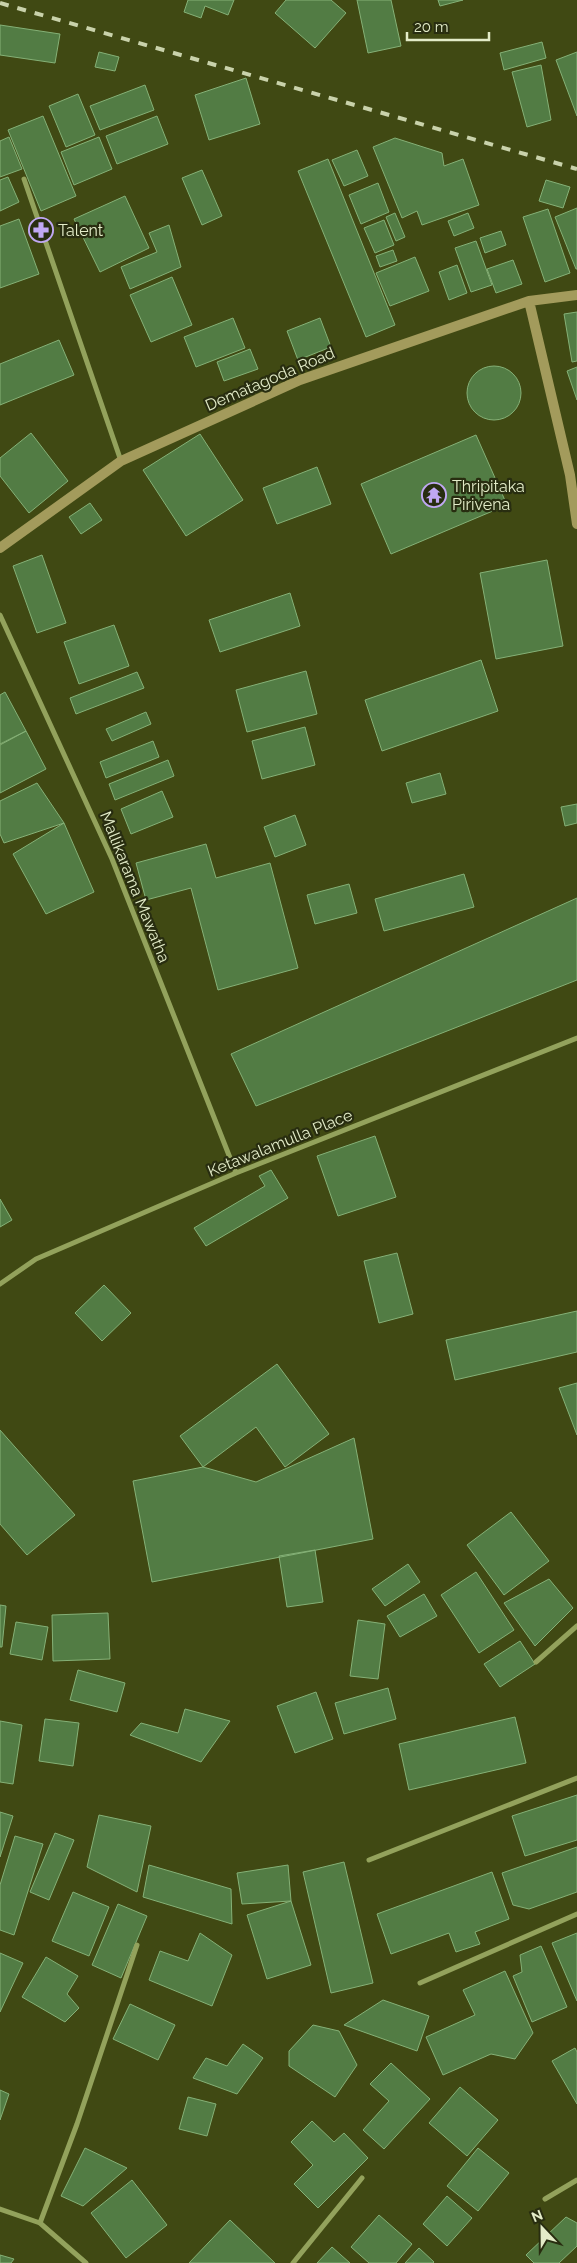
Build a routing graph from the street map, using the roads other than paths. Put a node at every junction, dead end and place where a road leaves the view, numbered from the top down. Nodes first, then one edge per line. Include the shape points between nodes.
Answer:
1 (24, 180) dead end
2 (577, 295) edge
3 (529, 301) junction
4 (121, 461) junction
5 (577, 524) edge
6 (0, 548) edge
7 (0, 615) edge
8 (577, 1038) edge
9 (236, 1173) junction
10 (0, 1284) edge
11 (577, 1626) edge
12 (536, 1662) dead end
13 (577, 1778) edge
14 (369, 1860) dead end
15 (577, 1914) edge
16 (137, 1946) dead end
17 (420, 1983) dead end
18 (362, 2178) dead end
19 (577, 2180) edge
20 (545, 2199) dead end
21 (0, 2209) edge
22 (40, 2223) junction
23 (86, 2263) edge
24 (293, 2263) edge

1 - 4 street
2 - 3 main road, Dematagoda Road
3 - 4 main road, Dematagoda Road via 300,380
3 - 5 main road via 570,475
4 - 6 main road, Dematagoda Road
7 - 9 street, Mallikarama Mawatha via 112,859
8 - 9 street, Ketawalamulla Place
9 - 10 street, Ketawalamulla Place via 36,1259
11 - 12 street
13 - 14 street
15 - 17 street
16 - 22 street
18 - 24 street
19 - 20 street
21 - 22 street
22 - 23 street

